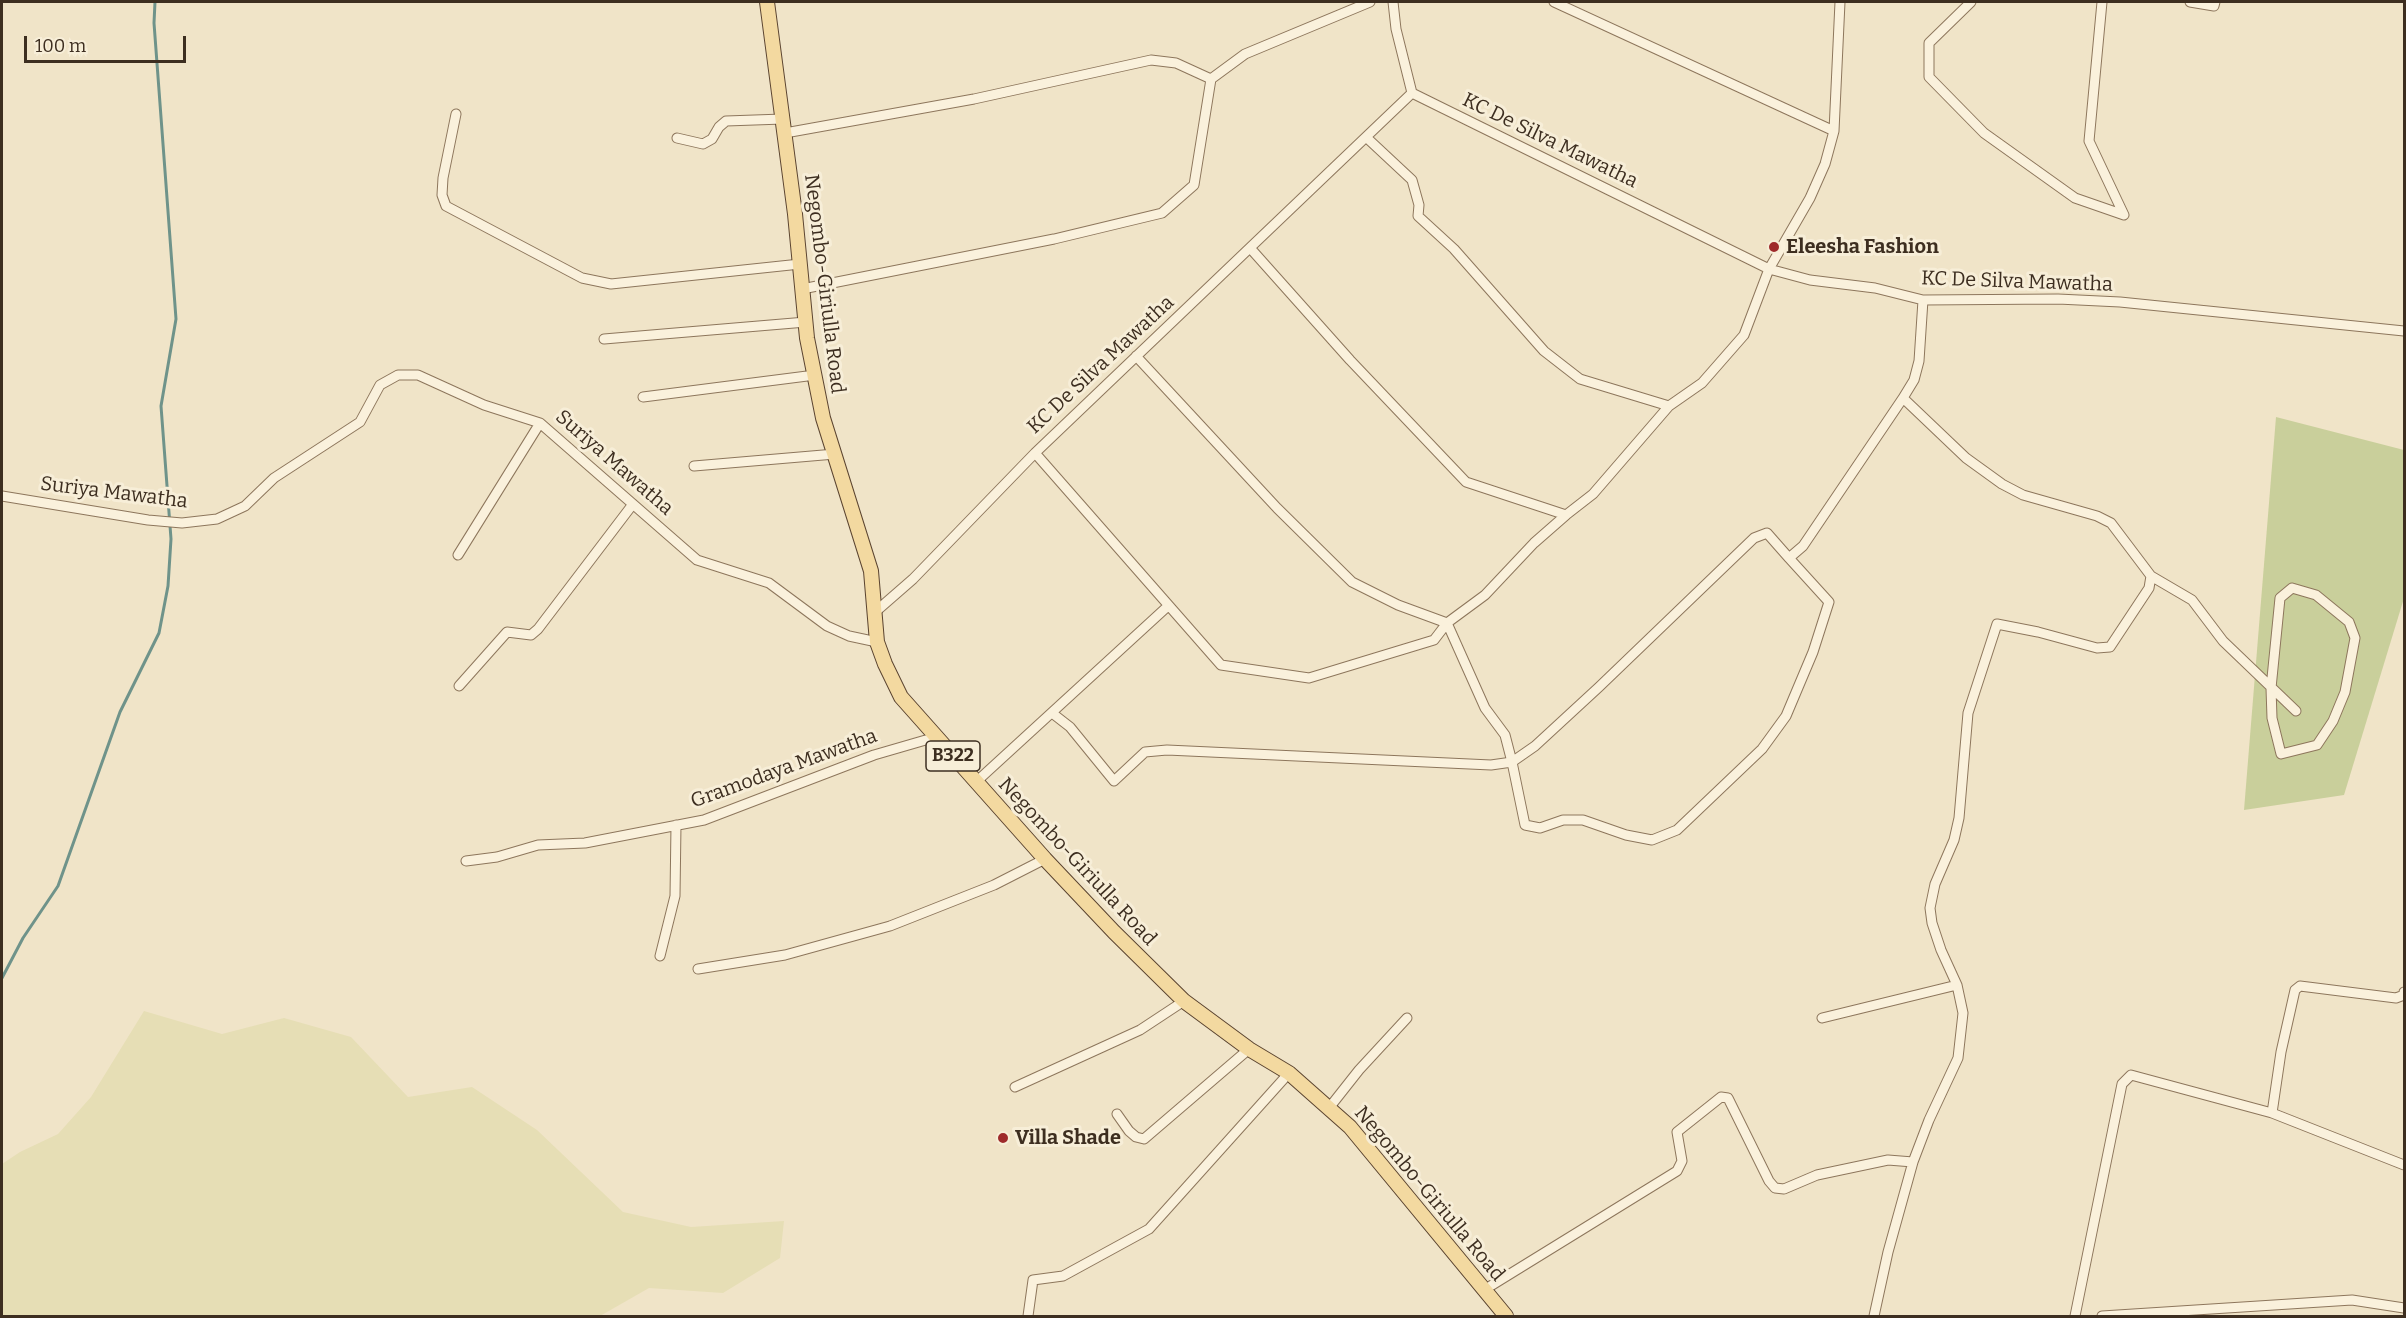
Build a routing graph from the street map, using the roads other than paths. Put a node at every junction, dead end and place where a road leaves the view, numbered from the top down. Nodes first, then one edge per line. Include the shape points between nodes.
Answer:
1 (766, 2) edge
2 (1370, 2) edge
3 (1393, 2) edge
4 (1554, 2) edge
5 (1840, 2) edge
6 (1971, 2) edge
7 (2102, 2) edge
8 (2190, 2) edge
9 (2215, 2) edge
10 (1211, 79) junction
11 (1413, 93) junction
12 (456, 114) dead end
13 (784, 126) junction
14 (1834, 131) junction
15 (678, 138) dead end
16 (1367, 138) junction
17 (1251, 249) junction
18 (800, 264) junction
19 (1769, 269) junction
20 (802, 289) junction
21 (1923, 300) junction
22 (806, 322) junction
23 (2404, 331) edge
24 (604, 339) dead end
25 (1136, 356) junction
26 (815, 375) junction
27 (644, 397) dead end
28 (1903, 398) junction
29 (1669, 406) junction
30 (540, 423) junction
31 (1035, 453) junction
32 (835, 454) junction
33 (694, 466) dead end
34 (2, 496) edge
35 (633, 504) junction
36 (1566, 515) junction
37 (458, 555) dead end
38 (1789, 558) junction
39 (2151, 576) junction
40 (1168, 606) junction
41 (874, 613) junction
42 (1447, 623) junction
43 (877, 642) junction
44 (459, 686) dead end
45 (2271, 688) junction
46 (2296, 711) dead end
47 (1052, 713) junction
48 (936, 737) junction
49 (1512, 762) junction
50 (976, 782) junction
51 (676, 825) junction
52 (1045, 859) junction
53 (466, 861) dead end
54 (660, 956) dead end
55 (698, 969) dead end
56 (1957, 985) junction
57 (2404, 992) edge
58 (1184, 1001) junction
59 (1407, 1018) dead end
60 (1822, 1018) dead end
61 (1249, 1049) junction
62 (1289, 1074) junction
63 (1015, 1087) dead end
64 (1329, 1108) junction
65 (2272, 1113) junction
66 (1117, 1114) dead end
67 (1912, 1162) junction
68 (2404, 1165) edge
69 (1484, 1290) junction
70 (2404, 1308) edge
71 (1028, 1317) edge
72 (1506, 1317) edge
73 (1874, 1317) edge
74 (2074, 1317) edge
75 (2102, 1317) edge

1 - 13 main road, Negombo-Giriulla Road / B322
2 - 10 street via 1245,54
3 - 11 street
4 - 14 street
5 - 14 street
6 - 7 street via 1929,43 1929,77 1984,133 2075,198 2124,215 2089,141
8 - 9 street via 2214,6
10 - 13 street via 1176,63 1151,60 974,99
10 - 20 street via 1194,185 1162,213 1054,239
11 - 16 street, KC De Silva Mawatha
11 - 19 street, KC De Silva Mawatha
12 - 18 street via 443,178 446,206 582,278 611,285
13 - 15 street via 726,122 703,144
13 - 18 main road, Negombo-Giriulla Road / B322
14 - 19 street via 1810,198
16 - 17 street, KC De Silva Mawatha
16 - 29 street via 1412,180 1418,216 1454,249 1544,351 1580,379
17 - 25 street, KC De Silva Mawatha
17 - 36 street via 1466,482
18 - 20 main road, Negombo-Giriulla Road / B322
19 - 21 street, KC De Silva Mawatha
19 - 29 street via 1744,335 1702,383
20 - 22 main road, Negombo-Giriulla Road / B322
21 - 23 street, KC De Silva Mawatha via 2120,302
21 - 28 street via 1920,361
22 - 24 street
22 - 26 main road, Negombo-Giriulla Road / B322
25 - 31 street, KC De Silva Mawatha
25 - 42 street via 1352,582
26 - 27 street
26 - 32 main road, Negombo-Giriulla Road / B322
28 - 38 street via 1803,546
28 - 39 street via 1966,458 2002,484 2023,495 2097,516 2111,524
29 - 36 street via 1593,494
30 - 34 street, Suriya Mawatha via 484,405 418,375 398,375 380,385 360,422 274,478 245,506 217,519 182,523 148,520
30 - 35 street, Suriya Mawatha
30 - 37 street
31 - 40 street
31 - 41 street, KC De Silva Mawatha via 913,579
32 - 33 street
32 - 41 main road, Negombo-Giriulla Road / B322 via 871,571
35 - 43 street, Suriya Mawatha via 697,560 769,583 827,626
35 - 44 street via 538,629 531,635 507,632
36 - 42 street via 1485,595
38 - 49 street via 1767,533 1754,538 1535,746
38 - 49 street via 1829,602 1813,652 1786,716 1762,748 1677,830 1652,840 1583,820 1563,820 1540,828 1525,825
39 - 45 street via 2192,600 2223,641
39 - 56 street via 2148,588 2110,647 2097,648 1997,624 1968,713 1959,818 1930,908 1941,950
40 - 42 street via 1221,664 1309,678 1434,640
40 - 47 street
41 - 43 main road, Negombo-Giriulla Road / B322
42 - 49 street via 1485,708 1505,735
43 - 48 main road, Negombo-Giriulla Road / B322 via 901,697
45 - 45 street via 2272,718 2281,754 2318,745 2345,692 2355,638 2349,622 2316,595 2292,588 2280,598
45 - 46 street
47 - 49 street via 1070,727 1114,781 1145,752 1167,750 1491,765
47 - 50 street
48 - 50 main road, Negombo-Giriulla Road / B322
48 - 51 street, Gramodaya Mawatha via 874,755 704,820
50 - 52 main road, Negombo-Giriulla Road / B322
51 - 53 street, Gramodaya Mawatha via 585,843 538,845
51 - 54 street via 675,896
52 - 55 street via 994,885 890,926 785,955
52 - 58 main road, Negombo-Giriulla Road / B322
56 - 60 street
56 - 67 street via 1963,1013 1958,1058
57 - 65 street via 2396,998 2300,986 2295,990
58 - 61 main road, Negombo-Giriulla Road / B322
58 - 63 street via 1140,1030
59 - 64 street
61 - 62 main road, Negombo-Giriulla Road / B322
61 - 66 street via 1144,1139 1129,1131
62 - 64 main road, Negombo-Giriulla Road / B322
62 - 71 street via 1149,1230 1063,1276 1033,1280
64 - 69 main road, Negombo-Giriulla Road / B322 via 1350,1127
65 - 68 street
65 - 74 street via 2132,1075 2122,1084
67 - 69 street via 1888,1160 1817,1174 1784,1189 1775,1188 1728,1098 1721,1097 1677,1131 1682,1161 1677,1172
67 - 73 street
69 - 72 main road, Negombo-Giriulla Road / B322
70 - 75 street via 2352,1300

